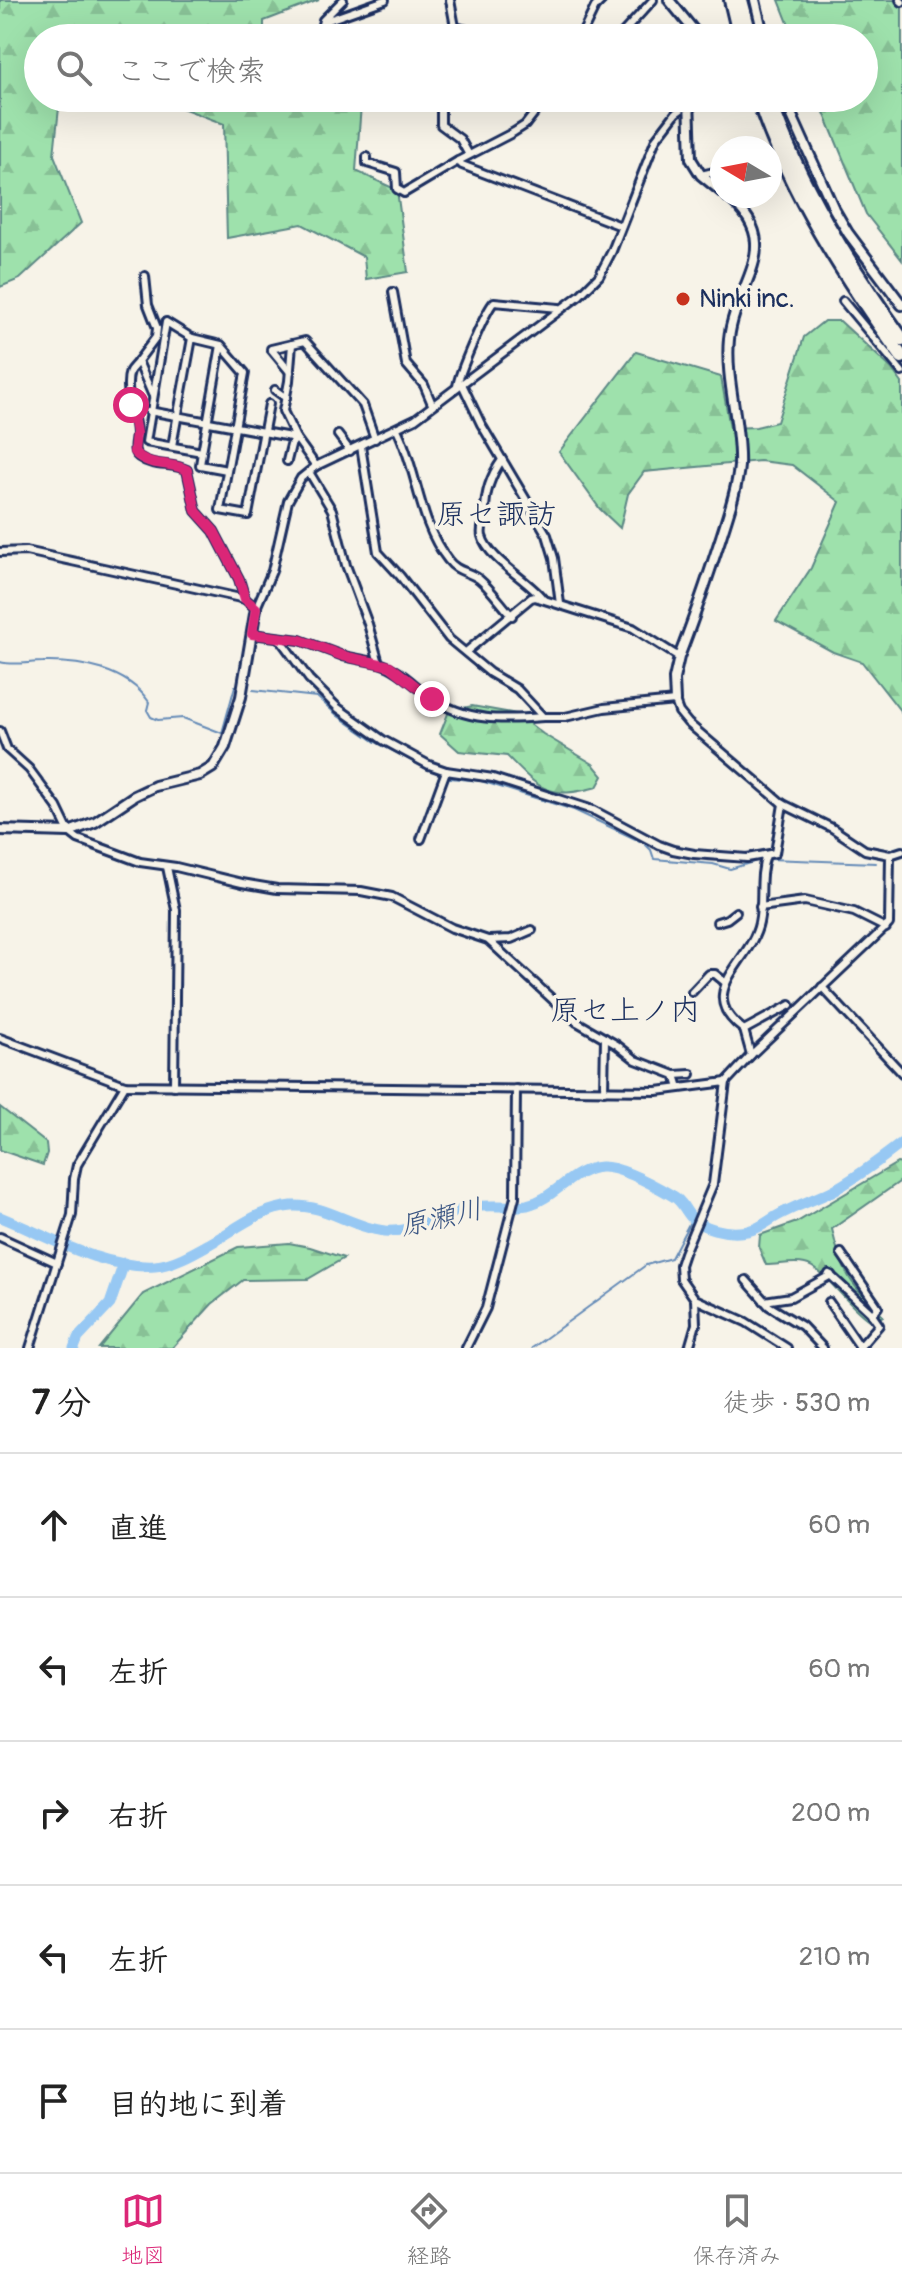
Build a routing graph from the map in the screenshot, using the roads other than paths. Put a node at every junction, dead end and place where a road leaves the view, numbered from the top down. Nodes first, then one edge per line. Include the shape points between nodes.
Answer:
1 (343, 0) edge
2 (385, 0) edge
3 (450, 0) edge
4 (602, 0) edge
5 (653, 0) edge
6 (669, 0) edge
7 (731, 0) edge
8 (741, 0) edge
9 (755, 0) edge
10 (323, 22) joint
11 (454, 24) edge
12 (587, 24) edge
13 (631, 24) edge
14 (689, 24) edge
15 (737, 24) edge
16 (747, 24) edge
17 (761, 24) edge
18 (439, 112) edge
19 (535, 112) edge
20 (677, 112) edge
21 (689, 112) edge
22 (763, 112) edge
23 (775, 112) edge
24 (790, 112) edge
25 (469, 155) junction
26 (367, 157) dead end
27 (458, 161) junction
28 (710, 173) edge
29 (701, 175) junction
30 (710, 182) edge
31 (739, 208) edge
32 (621, 226) junction
33 (145, 276) dead end
34 (393, 292) dead end
35 (843, 301) dead end
36 (902, 305) edge
37 (560, 309) junction
38 (192, 338) junction
39 (902, 339) edge
40 (292, 344) junction
41 (221, 345) junction
42 (902, 357) edge
43 (138, 361) junction
44 (290, 372) junction
45 (902, 372) edge
46 (460, 385) junction
47 (275, 390) dead end
48 (152, 394) junction
49 (286, 398) junction
50 (269, 404) dead end
51 (432, 404) junction
52 (149, 411) junction
53 (178, 416) junction
54 (207, 421) junction
55 (235, 427) junction
56 (397, 429) junction
57 (264, 432) junction
58 (338, 435) dead end
59 (296, 438) junction
60 (375, 439) junction
61 (172, 446) junction
62 (361, 446) junction
63 (350, 451) junction
64 (202, 452) junction
65 (502, 460) junction
66 (287, 461) dead end
67 (316, 466) junction
68 (227, 470) junction
69 (309, 472) junction
70 (0, 552) edge
71 (245, 599) junction
72 (543, 599) junction
73 (560, 604) junction
74 (256, 608) junction
75 (512, 616) junction
76 (252, 634) junction
77 (279, 638) junction
78 (467, 651) junction
79 (679, 657) junction
80 (379, 663) junction
81 (675, 701) junction
82 (543, 717) junction
83 (0, 731) edge
84 (445, 774) junction
85 (783, 804) junction
86 (0, 830) edge
87 (69, 832) junction
88 (421, 839) dead end
89 (902, 851) edge
90 (766, 855) junction
91 (890, 855) junction
92 (167, 867) junction
93 (760, 907) junction
94 (736, 912) dead end
95 (717, 922) dead end
96 (886, 928) junction
97 (532, 930) dead end
98 (489, 940) junction
99 (726, 983) junction
100 (822, 987) junction
101 (692, 992) dead end
102 (790, 1005) dead end
103 (781, 1010) junction
104 (788, 1020) junction
105 (744, 1030) junction
106 (0, 1038) edge
107 (605, 1038) junction
108 (751, 1055) junction
109 (902, 1073) edge
110 (691, 1074) dead end
111 (675, 1075) junction
112 (726, 1082) junction
113 (125, 1085) junction
114 (174, 1086) junction
115 (679, 1088) junction
116 (516, 1089) junction
117 (604, 1091) junction
118 (0, 1237) edge
119 (841, 1253) dead end
120 (57, 1262) junction
121 (857, 1277) junction
122 (746, 1280) dead end
123 (844, 1288) junction
124 (695, 1299) junction
125 (764, 1301) junction
126 (829, 1302) dead end
127 (872, 1315) junction
128 (859, 1347) edge
129 (30, 1348) edge
130 (466, 1348) edge
131 (689, 1348) edge
132 (787, 1348) edge
133 (823, 1348) edge

1 - 10 street
2 - 10 street
3 - 11 street
4 - 12 street
5 - 13 street
6 - 14 street
7 - 15 highway
8 - 16 highway
9 - 17 street
18 - 25 street via 441,125 460,139
19 - 25 street via 525,125
20 - 32 street via 656,139
21 - 29 street via 691,159
22 - 42 highway via 809,212
23 - 39 highway via 819,209
24 - 36 street via 834,209
25 - 27 street
26 - 27 street via 367,163 396,172 397,189 404,193
27 - 32 street
28 - 29 street
29 - 30 street
31 - 79 street via 757,238 756,259 728,344 739,468
32 - 37 street via 599,276
33 - 43 street via 157,328
34 - 51 street via 406,364
35 - 45 street
37 - 46 street
37 - 46 street via 494,302 458,377
38 - 41 street
38 - 48 street via 166,322
38 - 53 street
40 - 44 street
40 - 44 street via 271,349
40 - 60 street via 305,341 313,347 363,405
41 - 54 street
41 - 55 street via 245,373
43 - 48 street
43 - 71 street via 130,370 134,452 160,466 187,470 196,511 214,531
44 - 49 street
46 - 51 street
46 - 65 street
47 - 49 street
48 - 52 street
49 - 59 street via 283,411
50 - 57 street
51 - 56 street
52 - 53 street
52 - 61 street via 146,442
53 - 54 street
53 - 61 street
54 - 55 street
54 - 64 street
55 - 57 street
55 - 68 street
56 - 60 street
56 - 75 street via 427,522 446,558 479,579
57 - 59 street
57 - 68 street via 248,515 220,510
58 - 63 street
59 - 66 street
59 - 67 street
60 - 62 street
61 - 64 street
62 - 63 street
62 - 78 street via 378,552 443,633
63 - 67 street
64 - 68 street via 200,465
65 - 72 street via 484,502 482,535 485,544
65 - 73 street via 547,535
67 - 69 street
69 - 74 street via 288,501 276,557
69 - 80 street via 332,510
70 - 71 street via 26,551
71 - 74 street
72 - 73 street
72 - 75 street via 531,598
73 - 79 street via 640,631
74 - 76 street
75 - 78 street
76 - 77 street
76 - 87 street via 241,697 213,767 155,786
77 - 80 street
77 - 84 street via 338,708
78 - 82 street via 517,689
79 - 81 street
80 - 82 street via 459,713 496,719
81 - 82 street
81 - 85 street via 688,723
83 - 87 street via 7,749 29,769
84 - 88 street
84 - 90 street via 493,778 593,810 673,850
85 - 90 street via 775,853
85 - 91 street via 865,850
86 - 87 street
87 - 92 street via 107,852
89 - 91 street
90 - 93 street
91 - 96 street via 891,917
92 - 98 street via 277,889 381,894
92 - 114 street via 176,910
93 - 96 street via 805,901 854,912
93 - 99 street via 756,931
94 - 95 street
96 - 100 street
97 - 98 street via 511,939
98 - 107 street via 577,1022
99 - 101 street via 709,974
99 - 105 street via 724,1006
100 - 104 street
100 - 109 street
102 - 103 street
103 - 104 street
103 - 105 street
104 - 108 street
105 - 108 street
106 - 113 street
107 - 111 street via 636,1060
107 - 117 street
108 - 112 street
110 - 111 street
111 - 115 street
112 - 115 street
112 - 124 street via 713,1184 680,1265 687,1291
113 - 114 street
113 - 120 street via 77,1165 74,1205
114 - 116 street
115 - 117 street
116 - 117 street
116 - 130 street via 515,1197 486,1308
118 - 120 street
119 - 121 street
120 - 129 street
121 - 123 street
121 - 127 street via 878,1307
122 - 125 street
123 - 125 street via 830,1275 791,1297
123 - 127 street
124 - 131 street via 696,1324
124 - 132 street
125 - 133 street via 802,1326
126 - 128 street
127 - 128 street via 879,1328

